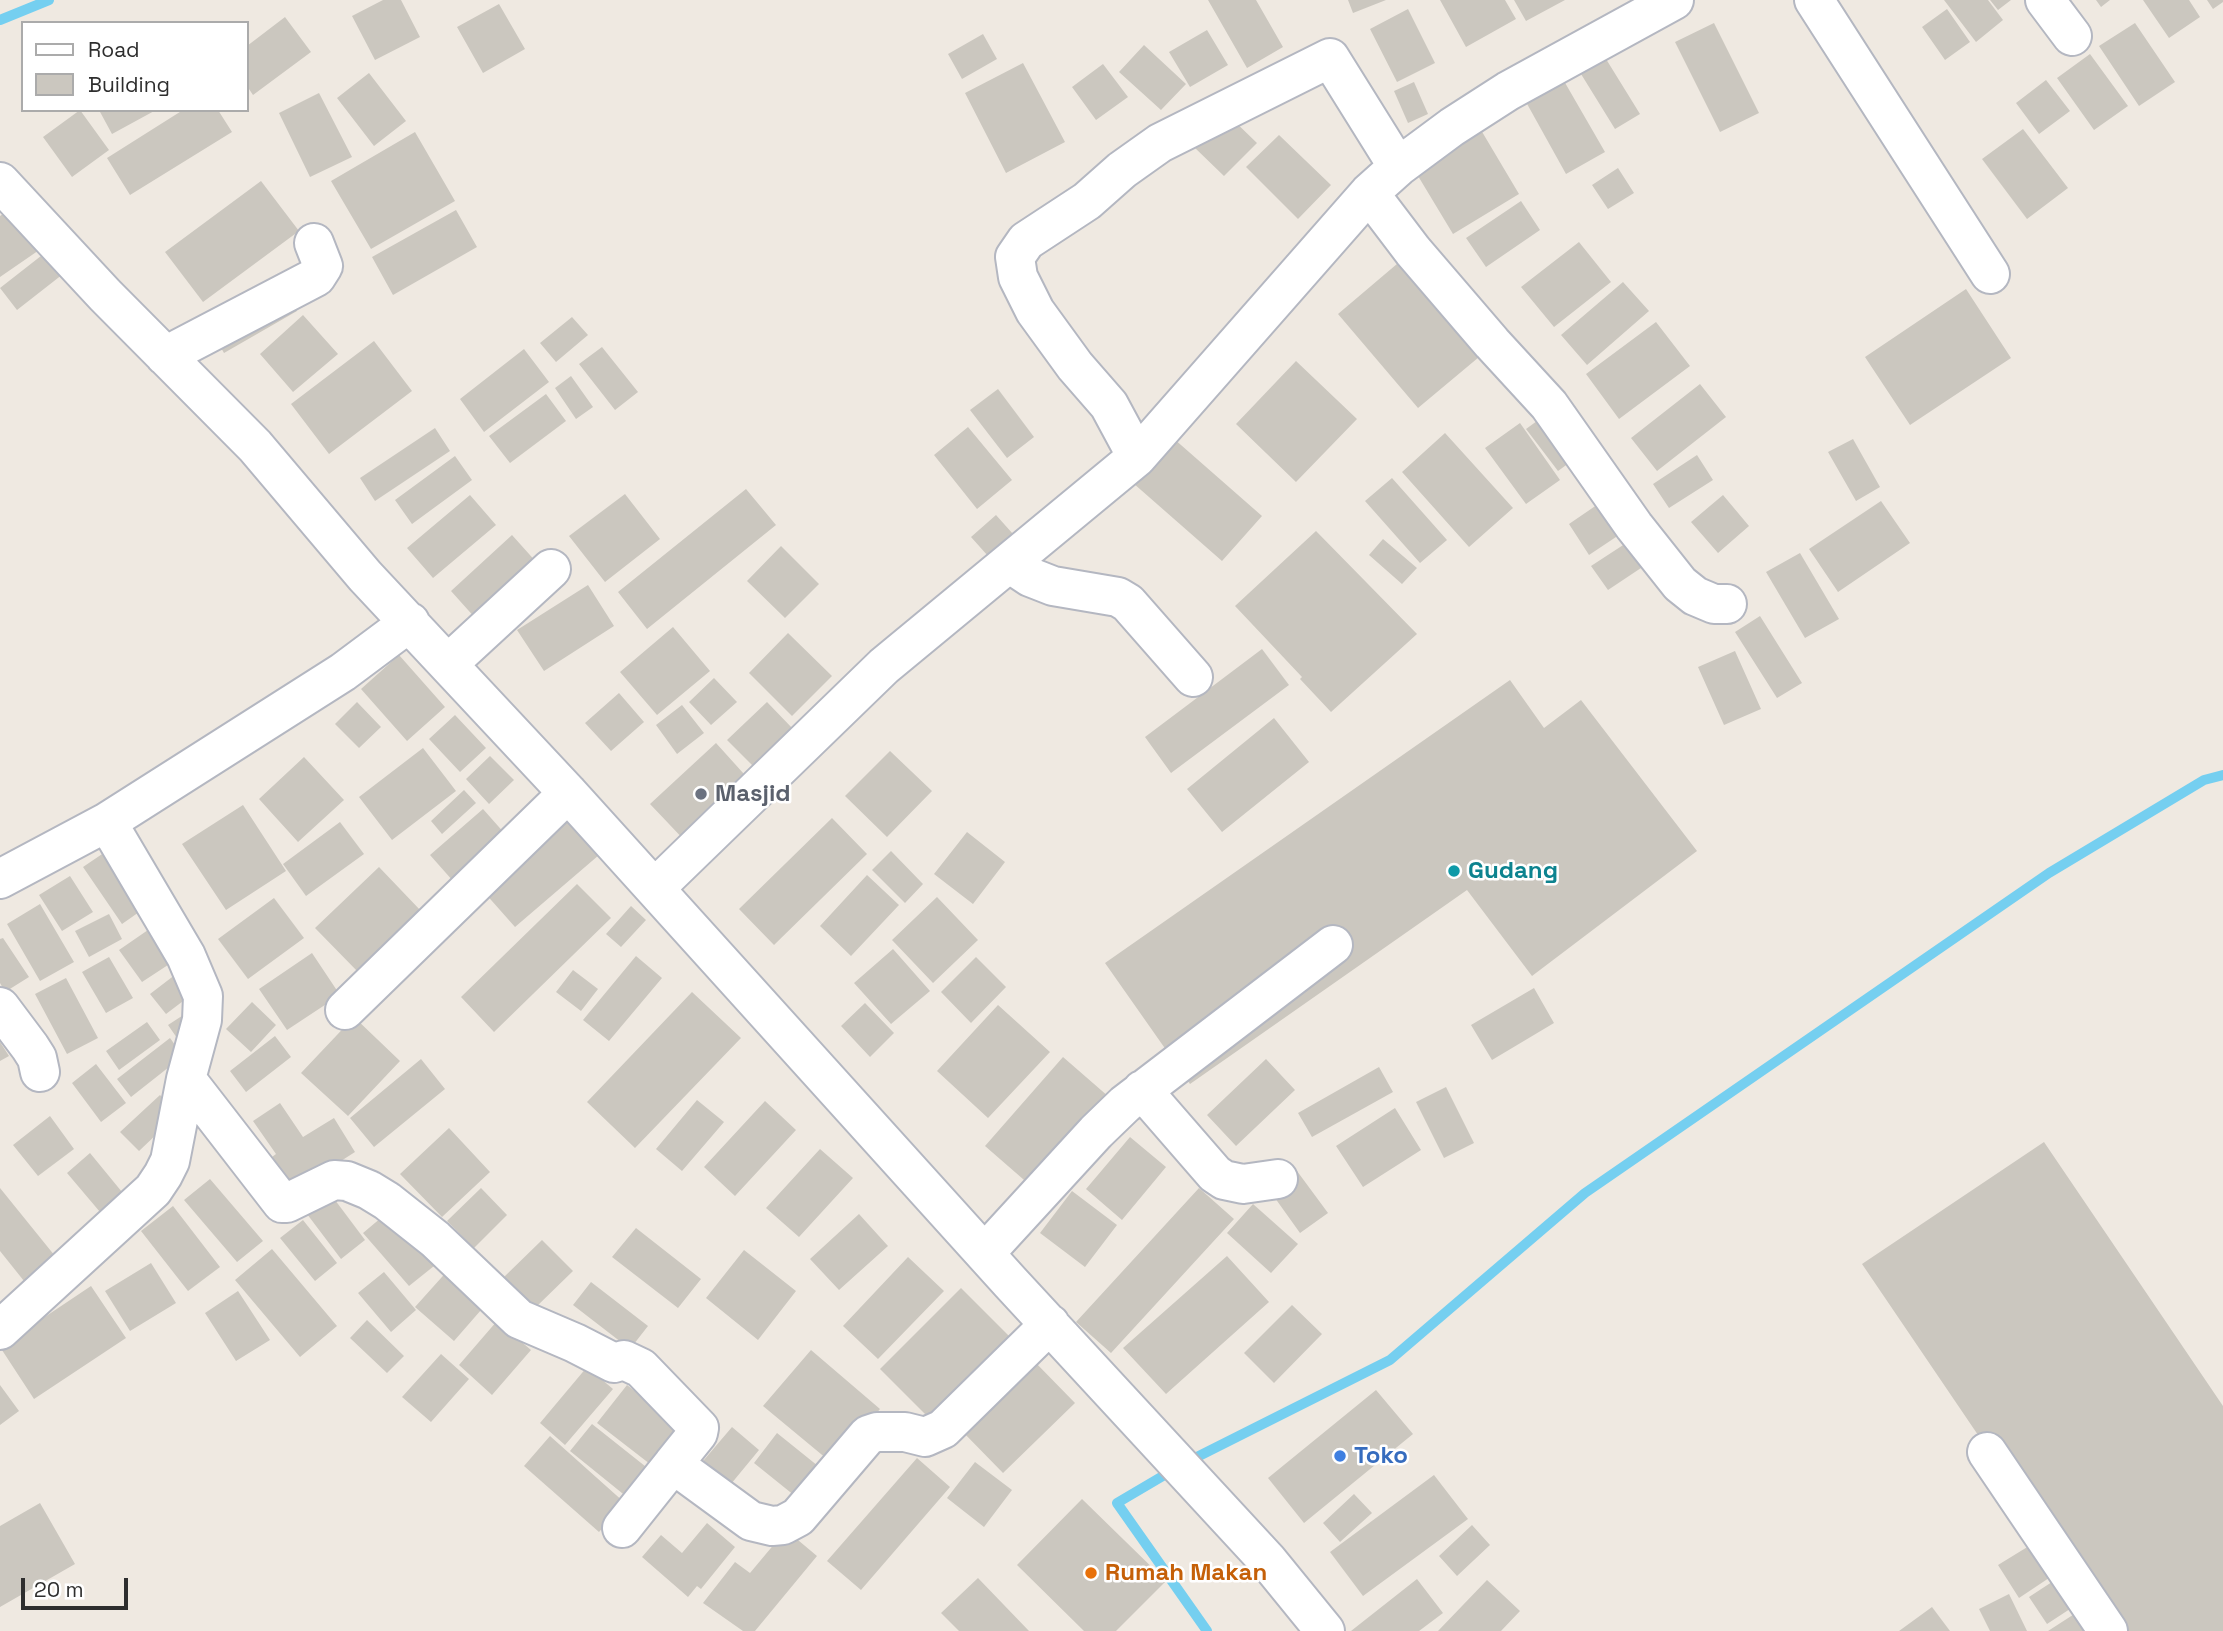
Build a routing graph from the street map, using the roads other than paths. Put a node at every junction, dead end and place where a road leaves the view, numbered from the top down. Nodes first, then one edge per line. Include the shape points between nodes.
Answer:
1 (1674, 0) edge
2 (1814, 0) edge
3 (2045, 0) edge
4 (2072, 36) dead end
5 (1398, 167) junction
6 (0, 182) edge
7 (1369, 193) junction
8 (314, 243) dead end
9 (1990, 274) dead end
10 (165, 356) junction
11 (1138, 457) junction
12 (1009, 562) junction
13 (551, 569) dead end
14 (1727, 604) dead end
15 (410, 622) junction
16 (449, 663) junction
17 (1193, 677) dead end
18 (568, 793) junction
19 (107, 822) junction
20 (0, 879) edge
21 (655, 888) junction
22 (1333, 945) dead end
23 (0, 1007) edge
24 (345, 1010) dead end
25 (40, 1072) dead end
26 (186, 1079) junction
27 (1142, 1090) junction
28 (1278, 1179) dead end
29 (985, 1253) junction
30 (1050, 1324) junction
31 (0, 1330) edge
32 (1987, 1452) dead end
33 (673, 1464) junction
34 (622, 1528) dead end
35 (1325, 1631) edge
36 (2108, 1631) edge

1 - 5 street via 1508,91
2 - 9 street
3 - 4 street
5 - 7 street
5 - 11 street via 1330,58 1160,143 1087,201 1026,241 1015,257 1018,277 1075,366 1109,405
6 - 10 street
7 - 11 street
7 - 14 street via 1413,251 1549,405 1680,584 1695,596
8 - 10 street via 323,266 316,277
10 - 15 street via 255,446
11 - 12 street
12 - 17 street via 1052,586 1118,597 1128,603
12 - 21 street via 884,666
13 - 16 street
15 - 16 street
15 - 19 street via 343,672
16 - 18 street
18 - 21 street
18 - 24 street
19 - 20 street
19 - 26 street via 163,913 204,996
21 - 29 street
22 - 27 street
23 - 25 street via 37,1058
26 - 31 street via 170,1161 153,1190
26 - 33 street via 282,1203 334,1180 369,1191 435,1239 519,1319 614,1363 624,1360 641,1368 699,1428
27 - 28 street via 1224,1180 1243,1184
27 - 29 street via 1096,1132
29 - 30 street
30 - 33 street via 943,1429 925,1437 905,1432 868,1435 798,1517 783,1525 751,1521
30 - 35 street via 1268,1561
32 - 36 street
33 - 34 street

